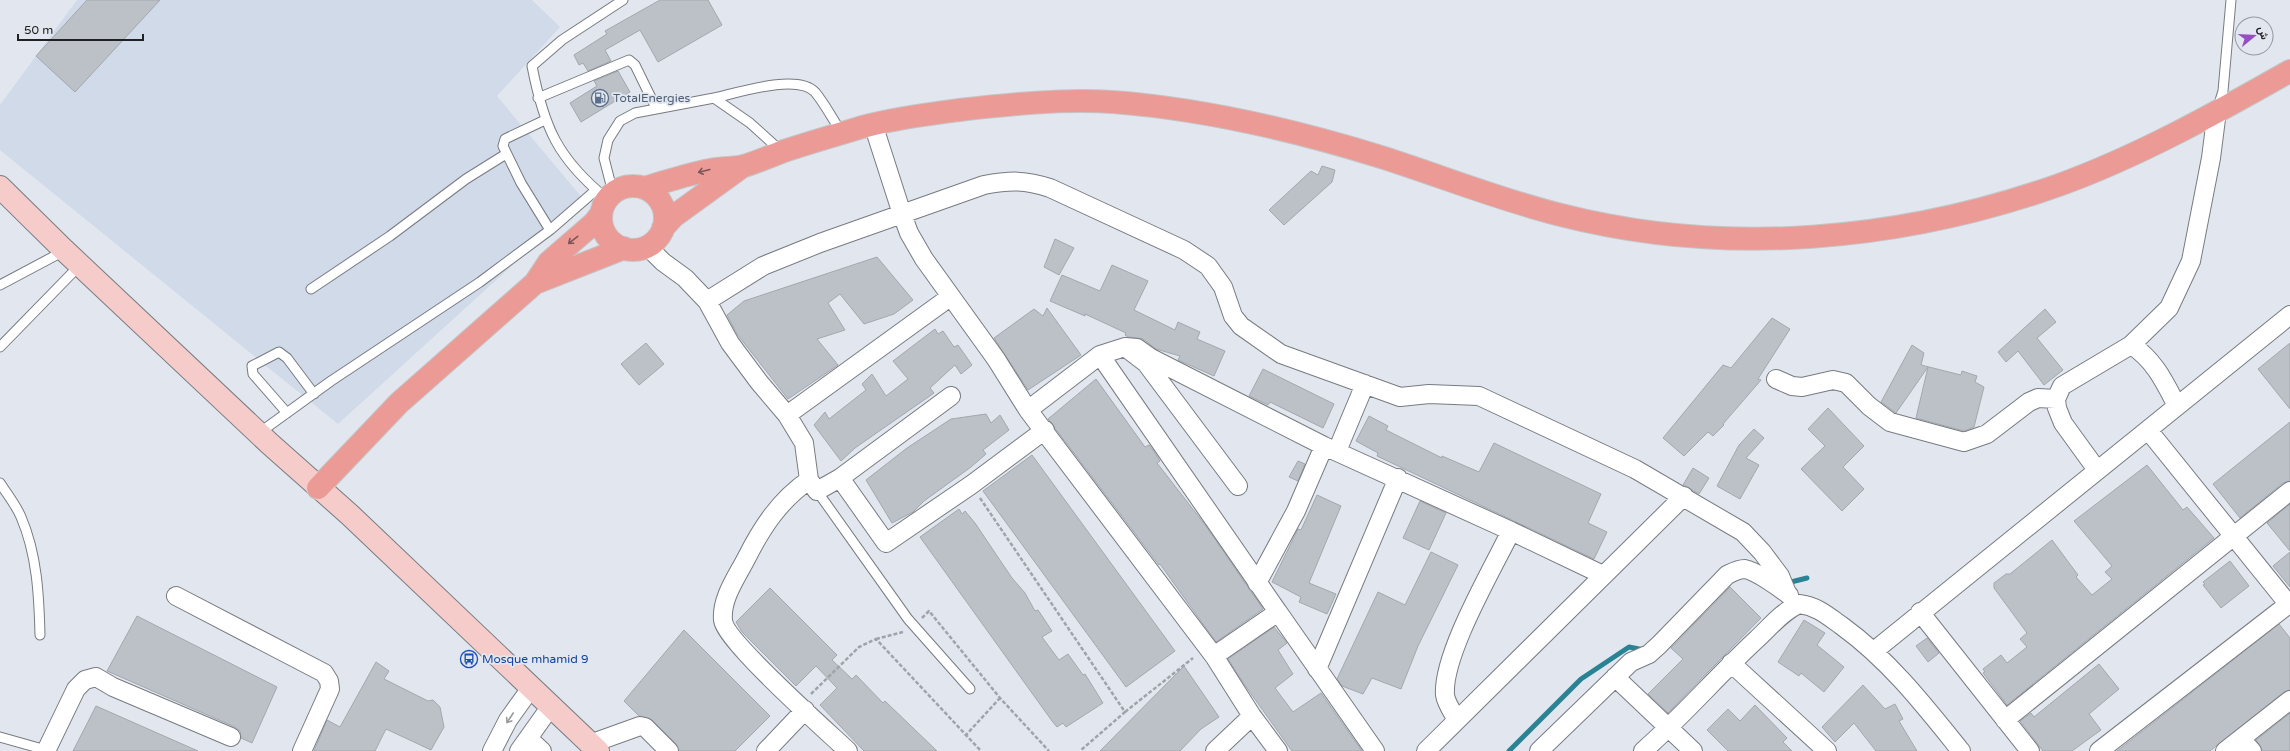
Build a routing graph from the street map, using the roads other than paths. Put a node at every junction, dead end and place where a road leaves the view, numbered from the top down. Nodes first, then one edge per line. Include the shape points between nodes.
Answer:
1 (624, 0) edge
2 (2231, 0) edge
3 (2290, 72) edge
4 (538, 98) junction
5 (714, 98) junction
6 (656, 108) junction
7 (2217, 111) junction
8 (545, 120) junction
9 (873, 124) junction
10 (842, 133) junction
11 (782, 152) junction
12 (506, 154) junction
13 (743, 166) junction
14 (644, 188) junction
15 (1, 190) edge
16 (604, 199) junction
17 (902, 214) junction
18 (662, 228) junction
19 (550, 230) junction
20 (647, 246) junction
21 (624, 248) junction
22 (72, 258) junction
23 (535, 283) junction
24 (0, 285) edge
25 (311, 289) dead end
26 (950, 297) junction
27 (707, 301) junction
28 (2290, 314) edge
29 (2131, 344) junction
30 (0, 346) edge
31 (1126, 347) junction
32 (1100, 355) junction
33 (1776, 379) dead end
34 (1365, 384) junction
35 (314, 394) junction
36 (951, 396) dead end
37 (2056, 399) junction
38 (2178, 406) junction
39 (1028, 410) junction
40 (287, 413) junction
41 (787, 415) junction
42 (1045, 430) junction
43 (2148, 430) junction
44 (259, 433) junction
45 (1331, 448) junction
46 (2097, 470) junction
47 (840, 478) junction
48 (1398, 478) junction
49 (0, 483) edge
50 (813, 485) junction
51 (1238, 486) dead end
52 (318, 488) junction
53 (2290, 491) edge
54 (1684, 496) junction
55 (1511, 531) junction
56 (2233, 535) junction
57 (1603, 575) junction
58 (1257, 583) junction
59 (176, 596) dead end
60 (1793, 599) junction
61 (2289, 605) edge
62 (1278, 612) junction
63 (1920, 612) junction
64 (40, 635) dead end
65 (1211, 651) junction
66 (1874, 651) junction
67 (1731, 663) junction
68 (1317, 669) junction
69 (1616, 676) junction
70 (531, 688) junction
71 (970, 688) dead end
72 (2290, 700) edge
73 (551, 706) junction
74 (802, 707) junction
75 (1252, 716) junction
76 (1456, 720) junction
77 (2005, 720) junction
78 (1669, 728) junction
79 (0, 737) edge
80 (232, 737) dead end
81 (524, 745) edge
82 (2247, 745) edge
83 (594, 747) edge
84 (46, 751) edge
85 (302, 751) edge
86 (492, 751) edge
87 (542, 751) edge
88 (669, 751) edge
89 (766, 751) edge
90 (848, 751) edge
91 (1215, 751) edge
92 (1278, 751) edge
93 (1375, 751) edge
94 (1426, 751) edge
95 (1539, 751) edge
96 (1643, 751) edge
97 (1693, 751) edge
98 (1827, 751) edge
99 (1961, 751) edge
100 (2030, 751) edge
101 (2099, 751) edge
102 (2225, 751) edge

1 - 4 lane via 557,45 532,66
2 - 7 lane via 2223,92
3 - 7 main road
4 - 6 lane via 629,60 635,65
4 - 8 lane
5 - 6 lane
5 - 10 lane via 784,83 799,84 814,91
5 - 11 lane via 750,123
6 - 16 lane via 635,113 620,121 608,140 604,158
7 - 9 main road via 2125,158 2061,184 2006,202 1881,230 1820,237 1750,238 1624,229 1560,215 1318,138 1182,109 1108,102 1044,102 957,111
7 - 29 street via 2211,158 2191,261 2169,308
8 - 12 lane via 505,139 503,146
8 - 16 lane via 558,147 580,176
9 - 10 main road
9 - 17 street
10 - 11 main road
11 - 13 main road
12 - 19 lane
12 - 25 lane via 466,179 390,236
13 -> 14 main road via 707,170
13 - 18 main road via 674,216
14 - 16 main road via 628,187
14 - 18 main road via 659,201 664,216
15 - 22 main road
16 - 19 lane
16 - 21 main road via 605,234 613,243
16 -> 23 main road via 594,223 549,262
17 - 26 street via 909,233
17 - 27 street via 763,266
17 - 34 street via 984,186 1008,181 1028,181 1050,188 1184,250 1208,266 1223,287 1233,316 1241,326 1281,354
18 - 20 main road via 657,239
19 - 35 lane via 474,286
20 - 21 main road via 636,250
20 - 27 street via 685,278
21 - 23 main road
22 - 24 lane
22 - 30 lane
22 - 44 main road
23 - 52 main road via 399,403
26 - 39 street via 996,360
26 - 41 street
27 - 41 street via 730,343
28 - 38 street
29 - 37 street via 2102,364 2062,386
29 - 38 street via 2144,353 2163,378
31 - 32 street
31 - 45 street via 1137,348 1150,358
31 - 51 street via 1146,363
32 - 39 street
32 - 58 street
33 - 37 street via 1802,387 1833,380 1846,383 1890,422 1964,442 1987,434 2029,402 2038,398
34 - 45 street
34 - 54 street via 1400,397 1429,394 1479,396 1635,469
35 - 40 lane
35 - 40 lane via 287,358 279,352 252,366 253,374
36 - 47 street
37 - 46 street via 2063,423
38 - 43 street
39 - 42 street
40 - 44 lane
41 - 50 street via 804,443
42 - 47 street via 886,544
42 - 65 street
43 - 46 street
43 - 56 street
44 - 52 main road
45 - 48 street
45 - 58 street
46 - 63 street
47 - 50 street
48 - 55 street
48 - 68 street
49 - 64 lane via 21,516 34,561 39,591
50 - 71 lane via 908,619
50 - 74 street via 792,492 771,516 723,606 723,622 733,640
52 - 70 main road
53 - 56 street
54 - 57 street
54 - 60 street via 1743,532 1780,576
55 - 57 street
55 - 76 street via 1454,648 1446,675 1445,696
56 - 61 street
56 - 77 street
57 - 76 street
58 - 62 street
59 - 85 street via 324,673 330,689
60 - 66 street via 1819,609
60 - 67 street via 1787,611
60 - 69 street via 1752,571 1734,571 1717,584 1654,649 1631,662
61 - 101 street
62 - 65 street
62 - 68 street
63 - 66 street
63 - 77 street
65 - 75 street
66 - 99 street via 1914,692
67 - 78 street
67 - 98 street
68 - 93 street
69 - 78 street
69 - 95 street
70 - 73 main road
70 -> 86 street via 508,720
72 - 82 street
73 - 81 street
73 - 83 main road
74 - 89 street
74 - 90 street
75 - 91 street
75 - 92 street
76 - 94 street
77 - 100 street
78 - 96 street
78 - 97 street
79 - 84 lane
80 - 84 street via 113,687 96,677 85,680 76,689
81 - 87 street
82 - 102 street
83 - 88 street via 640,726 645,727

